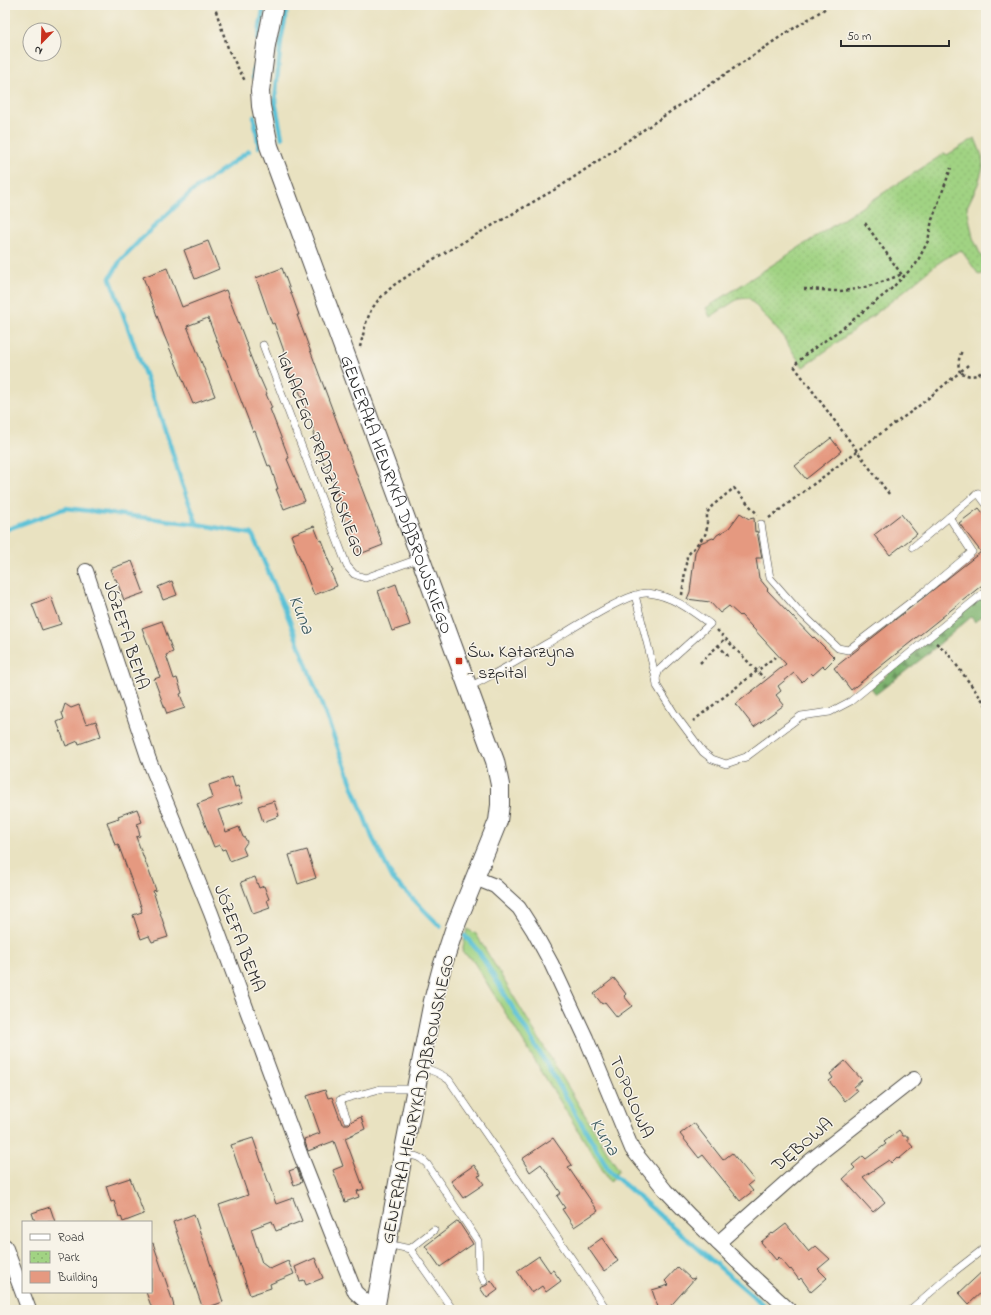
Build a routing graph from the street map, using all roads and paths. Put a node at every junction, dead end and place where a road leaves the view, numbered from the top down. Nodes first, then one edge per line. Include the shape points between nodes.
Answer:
1 (214, 5) edge
2 (274, 5) edge
3 (831, 5) edge
4 (260, 92) junction
5 (951, 168) dead end
6 (865, 223) dead end
7 (903, 276) junction
8 (804, 289) dead end
9 (263, 345) dead end
10 (360, 351) dead end
11 (962, 351) dead end
12 (968, 365) dead end
13 (986, 368) edge
14 (960, 372) junction
15 (857, 451) junction
16 (889, 494) dead end
17 (986, 504) edge
18 (949, 517) junction
19 (761, 524) junction
20 (913, 547) dead end
21 (421, 558) junction
22 (86, 571) dead end
23 (986, 591) edge
24 (635, 595) junction
25 (681, 603) junction
26 (710, 624) junction
27 (725, 639) junction
28 (718, 646) junction
29 (946, 651) dead end
30 (729, 657) dead end
31 (775, 657) dead end
32 (700, 663) dead end
33 (757, 671) junction
34 (656, 678) junction
35 (764, 678) dead end
36 (469, 687) junction
37 (986, 705) edge
38 (685, 728) junction
39 (475, 878) junction
40 (420, 1067) junction
41 (914, 1079) dead end
42 (416, 1091) junction
43 (347, 1119) dead end
44 (403, 1155) junction
45 (434, 1230) dead end
46 (718, 1243) junction
47 (387, 1244) junction
48 (5, 1246) edge
49 (986, 1246) edge
50 (410, 1249) junction
51 (484, 1281) dead end
52 (22, 1291) edge
53 (23, 1293) edge
54 (376, 1307) edge
55 (29, 1310) edge
56 (453, 1310) edge
57 (607, 1310) edge
58 (789, 1310) edge
59 (910, 1310) edge

1 - 4 path via 229,51 246,83
2 - 4 street, GENERAŁA HENRYKA DĄBROWSKIEGO
3 - 10 path via 561,186 432,260 394,285 371,310
4 - 21 street, GENERAŁA HENRYKA DĄBROWSKIEGO via 269,146
5 - 7 path via 932,220 928,241 916,264
6 - 7 path
7 - 8 path via 849,290
7 - 15 path via 889,291 794,366
9 - 21 lane, IGNACEGO PRĄDZYŃSKIEGO via 347,566 354,574 365,578
11 - 14 path via 958,362
12 - 14 path
13 - 14 path via 974,376
14 - 15 path
15 - 16 path
15 - 19 path
17 - 18 lane via 978,494
18 - 19 lane via 972,552 848,650 838,648 798,610 770,578
18 - 20 lane
19 - 25 path via 759,516 734,488 712,506 707,513 708,528 705,535 687,556
21 - 36 street, GENERAŁA HENRYKA DĄBROWSKIEGO
22 - 54 street, JÓZEFA BEMA via 149,760 213,920 301,1156 355,1292
23 - 38 lane via 851,701 830,712 800,716 746,757 726,764 718,762 703,752
24 - 25 lane via 648,593
24 - 34 lane
24 - 36 lane
25 - 26 lane
26 - 27 path
26 - 34 lane via 659,670
27 - 28 path
27 - 33 path
28 - 30 path
28 - 32 path
29 - 37 path
31 - 33 path
33 - 35 path
33 - 38 path
34 - 38 lane via 664,699
36 - 39 street, GENERAŁA HENRYKA DĄBROWSKIEGO via 495,761 500,785 498,821
39 - 40 street, GENERAŁA HENRYKA DĄBROWSKIEGO via 444,958
39 - 46 street, TOPOLOWA via 495,886 523,914 551,963 586,1038 632,1149 665,1190
40 - 42 street, GENERAŁA HENRYKA DĄBROWSKIEGO
40 - 57 lane via 437,1072 449,1080
41 - 46 street, DĘBOWA via 810,1161
42 - 43 lane via 380,1089 340,1100
42 - 44 street, GENERAŁA HENRYKA DĄBROWSKIEGO
44 - 47 street, GENERAŁA HENRYKA DĄBROWSKIEGO
44 - 51 lane via 422,1158 466,1221 478,1241 479,1271
45 - 50 lane
46 - 58 street, TOPOLOWA
47 - 50 lane
47 - 54 street, GENERAŁA HENRYKA DĄBROWSKIEGO
48 - 52 street
49 - 59 lane
50 - 56 lane
53 - 55 street

